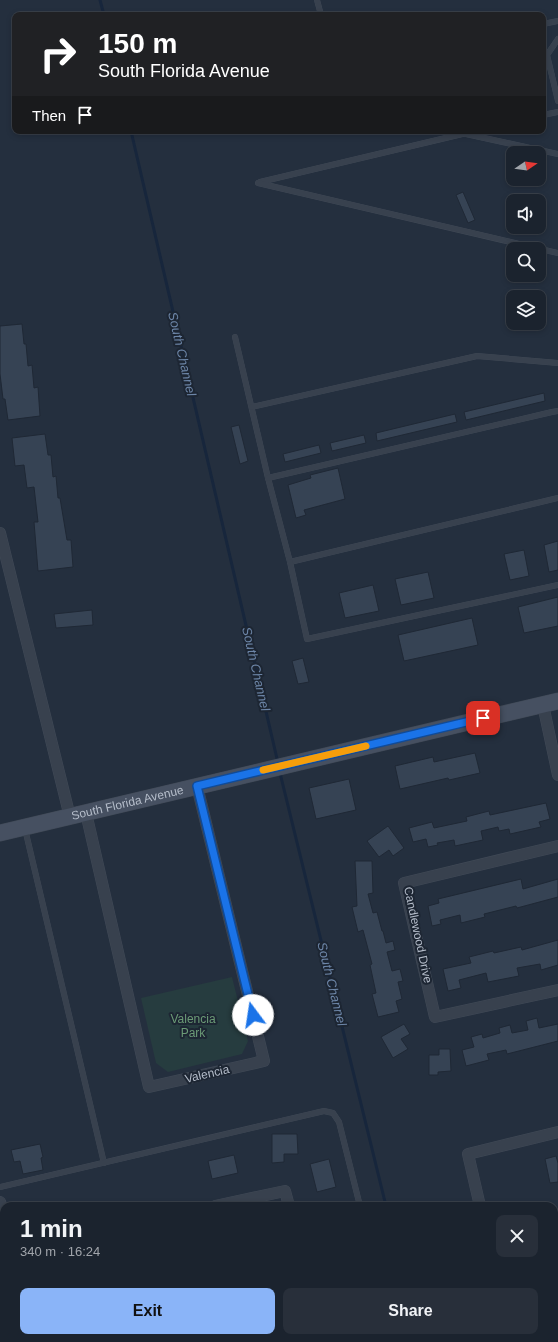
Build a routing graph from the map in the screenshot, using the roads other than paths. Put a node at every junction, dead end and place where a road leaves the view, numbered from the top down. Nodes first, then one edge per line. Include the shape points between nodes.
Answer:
1 (317, 0) edge
2 (320, 12) edge
3 (558, 21) edge
4 (546, 23) edge
5 (558, 39) edge
6 (558, 101) edge
7 (558, 112) edge
8 (546, 114) edge
9 (463, 134) joint
10 (558, 154) edge
11 (558, 254) edge
12 (235, 337) dead end
13 (558, 363) edge
14 (252, 407) junction
15 (558, 412) edge
16 (268, 478) junction
17 (558, 498) edge
18 (0, 533) edge
19 (290, 562) junction
20 (558, 585) edge
21 (550, 703) edge
22 (558, 776) edge
23 (197, 786) junction
24 (86, 813) junction
25 (70, 817) junction
26 (24, 827) junction
27 (0, 833) edge
28 (558, 846) edge
29 (558, 990) edge
30 (558, 1132) edge
31 (104, 1163) junction
32 (0, 1187) edge
33 (234, 1202) edge
34 (287, 1202) edge
35 (359, 1202) edge
36 (479, 1202) edge

1 - 2 lane
3 - 4 lane
5 - 6 lane via 547,55
7 - 8 lane
9 - 10 lane
9 - 11 lane via 258,183
12 - 14 lane
13 - 14 lane via 477,356
14 - 16 lane
15 - 16 lane
16 - 19 lane
17 - 19 lane
18 - 25 street
19 - 20 lane via 307,640
21 - 22 street
21 - 23 main road, South Florida Avenue
23 - 24 main road, South Florida Avenue
23 - 24 street, Valencia via 264,1061 149,1087
24 - 25 main road, South Florida Avenue
25 - 26 main road, South Florida Avenue
26 - 27 main road, South Florida Avenue
26 - 31 lane
28 - 29 street, Candlewood Drive via 404,883 435,1017
30 - 36 street via 468,1154
31 - 32 lane
31 - 35 lane via 324,1111 333,1113 339,1122
33 - 34 street via 285,1191

